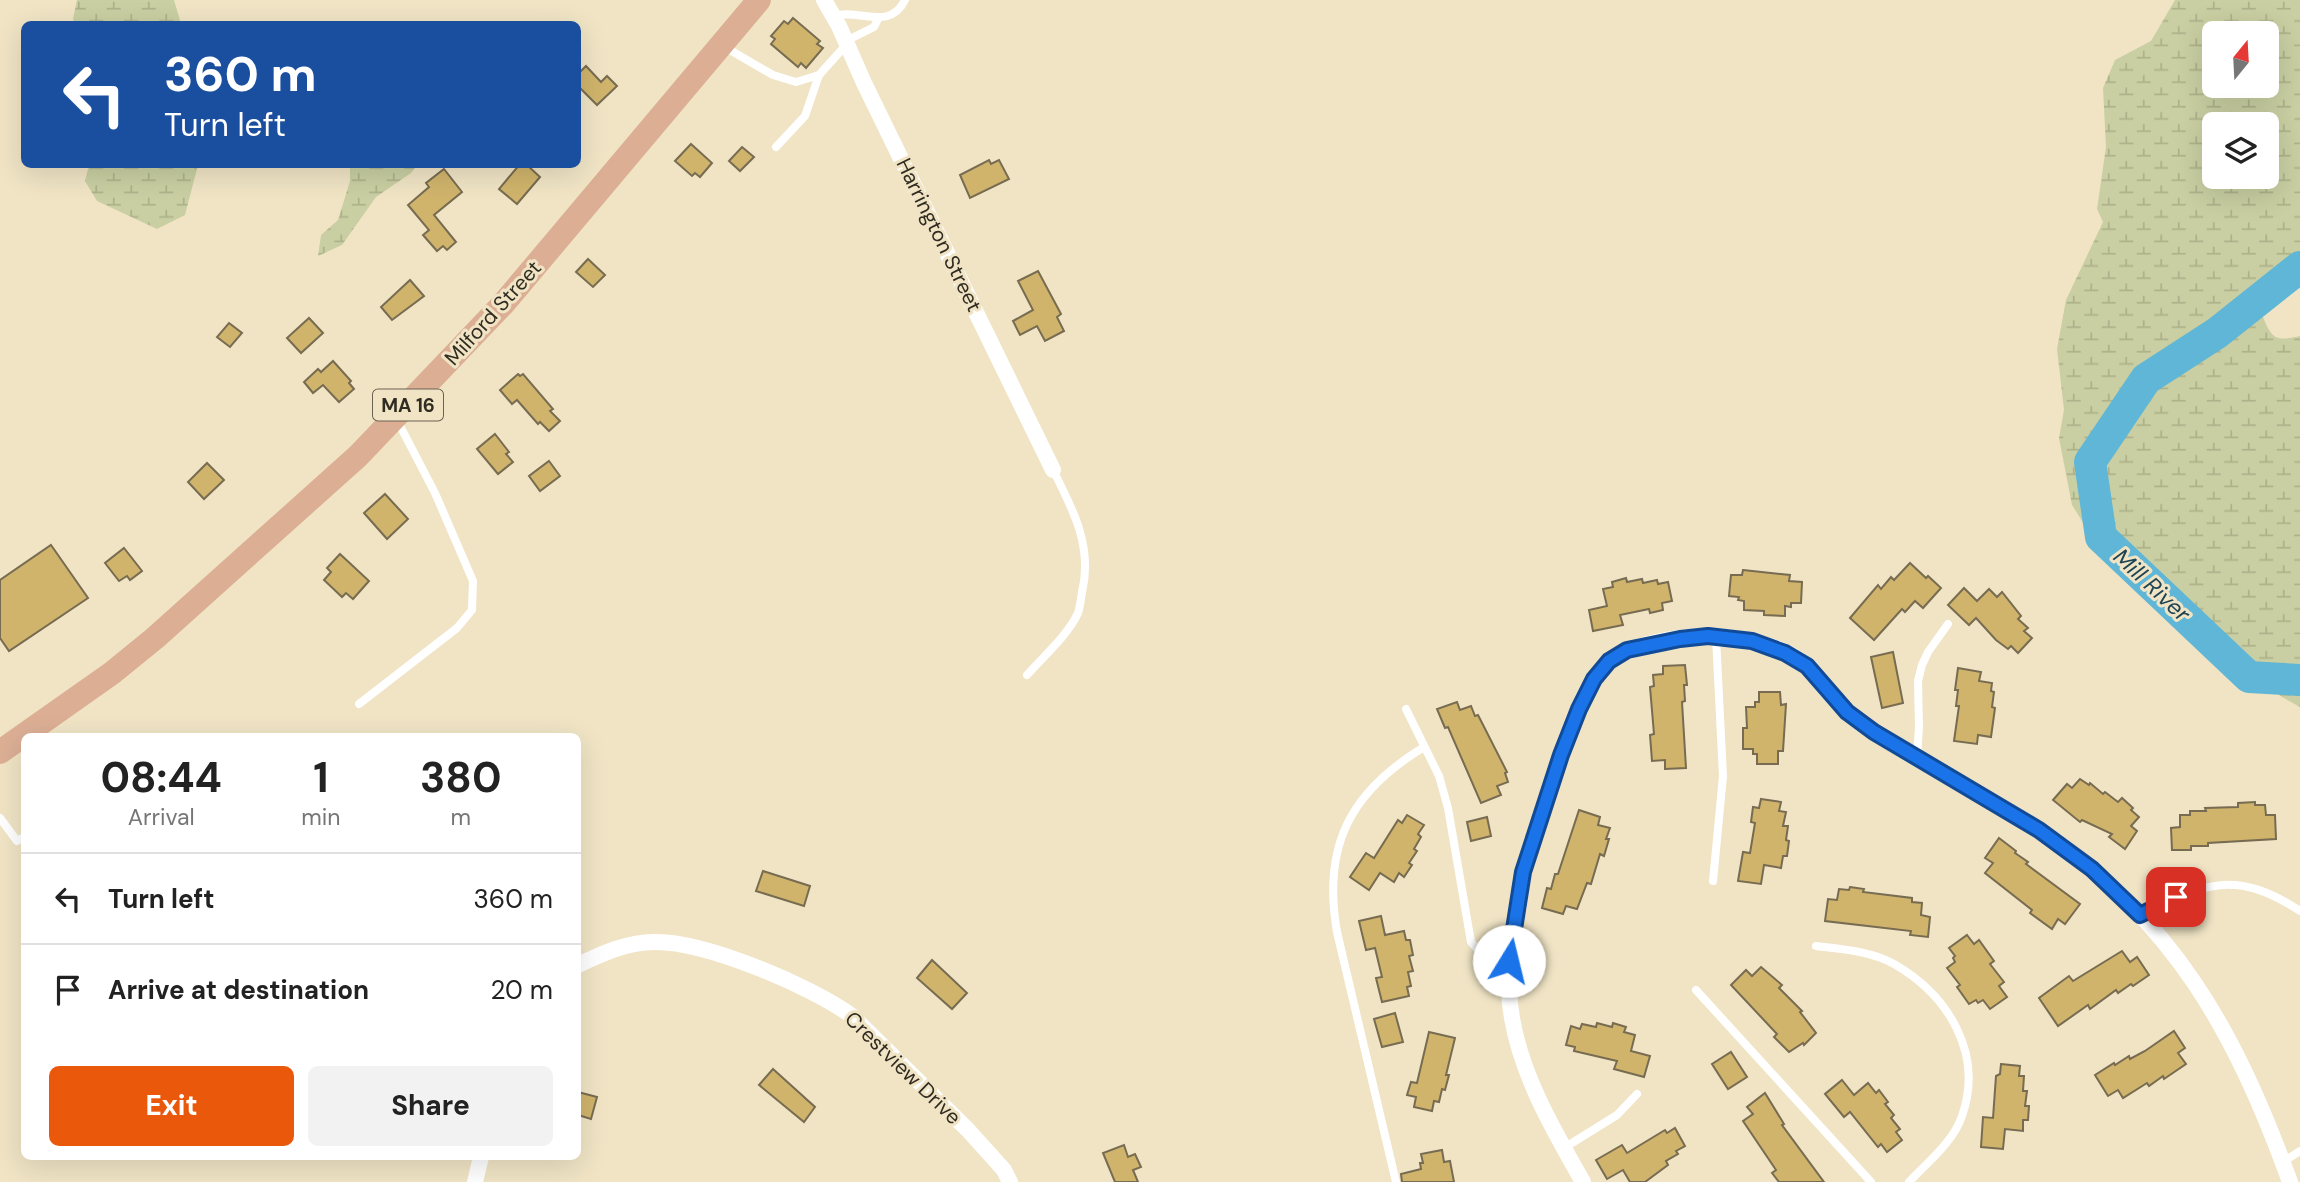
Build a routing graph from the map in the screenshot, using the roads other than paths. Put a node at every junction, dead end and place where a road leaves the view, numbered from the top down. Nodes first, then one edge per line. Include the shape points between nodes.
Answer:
1 (759, 0) edge
2 (824, 0) edge
3 (905, 0) edge
4 (834, 16) junction
5 (878, 19) junction
6 (846, 43) junction
7 (722, 45) junction
8 (818, 75) junction
9 (775, 147) dead end
10 (396, 418) junction
11 (1053, 470) joint
12 (1948, 624) dead end
13 (1716, 637) junction
14 (1027, 675) dead end
15 (359, 704) dead end
16 (1406, 709) dead end
17 (27, 733) edge
18 (21, 737) edge
19 (1424, 747) junction
20 (0, 752) edge
21 (1917, 756) junction
22 (0, 818) edge
23 (21, 839) edge
24 (1713, 881) dead end
25 (2300, 911) edge
26 (2140, 915) junction
27 (1816, 946) dead end
28 (1509, 961) junction
29 (581, 964) edge
30 (1696, 990) dead end
31 (1637, 1094) dead end
32 (1564, 1148) junction
33 (2300, 1151) edge
34 (480, 1160) edge
35 (2283, 1162) junction
36 (475, 1182) edge
37 (1010, 1182) edge
38 (1396, 1182) edge
39 (1583, 1182) edge
40 (1871, 1182) edge
41 (1909, 1182) edge
42 (2290, 1182) edge

1 - 7 main road, Milford Street / MA 16
2 - 4 street, Harrington Street
3 - 5 lane via 895,13
4 - 5 lane via 846,12
4 - 6 street, Harrington Street
5 - 6 lane via 874,27
6 - 8 lane
6 - 11 street, Harrington Street
7 - 8 lane via 773,75 796,82
7 - 10 main road, Milford Street / MA 16 via 545,255
8 - 9 lane via 805,116
10 - 15 lane via 436,493 473,581 472,610 457,628
10 - 17 main road, Milford Street / MA 16 via 155,638
11 - 14 lane via 1084,539 1085,580 1077,613
12 - 21 lane via 1928,652 1918,681
13 - 21 street via 1752,641 1807,666 1847,712
13 - 24 lane via 1723,776
13 - 28 street via 1627,650 1609,661 1594,679 1561,755 1523,872
16 - 19 lane
18 - 20 main road, Milford Street / MA 16
19 - 28 lane via 1448,808 1471,942 1477,949
19 - 38 lane via 1397,764 1365,797 1336,850 1332,877 1338,932
21 - 26 street via 2039,830 2092,869
22 - 23 lane via 17,841
25 - 26 lane via 2276,895 2238,884 2185,893
26 - 35 street via 2192,976 2213,1009 2258,1098
27 - 41 lane via 1893,963 1925,985 1963,1039 1969,1067 1962,1117 1949,1139
28 - 32 street via 1512,1020 1523,1058
29 - 37 street, Crestview Drive via 624,946 654,942 727,958 808,988 852,1016 968,1130
30 - 40 lane
31 - 32 lane via 1617,1115
32 - 39 street
33 - 35 lane
34 - 36 street
35 - 42 street

